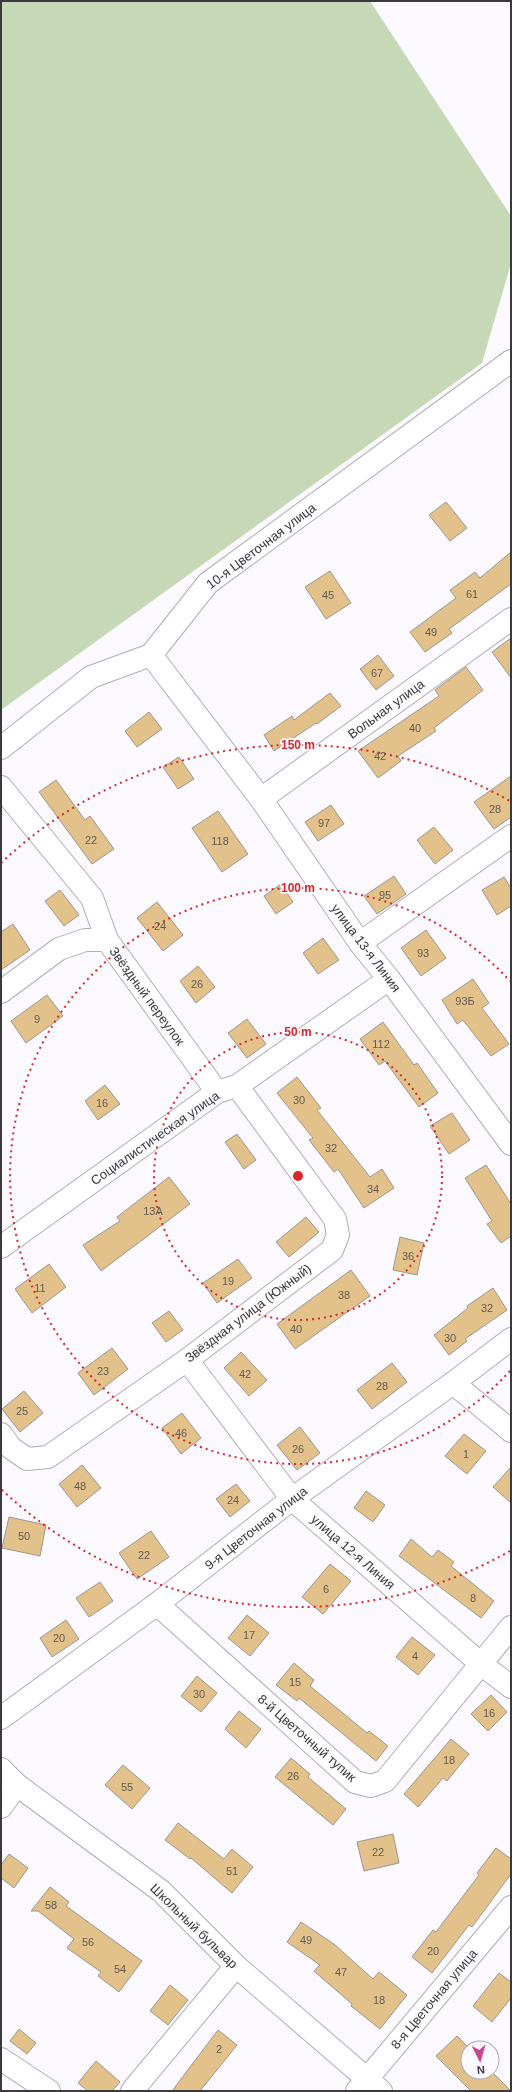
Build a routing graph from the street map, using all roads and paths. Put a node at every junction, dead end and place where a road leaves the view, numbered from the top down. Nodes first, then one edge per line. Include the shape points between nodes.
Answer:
1 (511, 361) edge
2 (511, 619) edge
3 (151, 655) junction
4 (1, 748) edge
5 (1, 787) edge
6 (261, 800) junction
7 (511, 836) edge
8 (107, 940) junction
9 (360, 944) junction
10 (389, 979) junction
11 (1, 992) edge
12 (227, 1089) junction
13 (511, 1144) edge
14 (1, 1247) edge
15 (511, 1339) edge
16 (187, 1360) junction
17 (453, 1383) junction
18 (511, 1431) edge
19 (1, 1434) edge
20 (292, 1499) junction
21 (157, 1604) junction
22 (511, 1627) edge
23 (481, 1664) junction
24 (511, 1687) edge
25 (1, 1718) edge
26 (1, 1769) edge
27 (17, 1785) junction
28 (1, 1807) edge
29 (511, 1907) edge
30 (236, 1966) junction
31 (1, 2059) edge
32 (368, 2087) edge
33 (48, 2091) edge
34 (132, 2091) edge

1 - 3 lane, 10-я Цветочная улица via 208,583
2 - 6 lane, Вольная улица
3 - 4 lane via 90,677
3 - 6 lane, улица 13-я Линия
5 - 8 lane via 92,898
6 - 9 lane, улица 13-я Линия
7 - 9 lane
8 - 11 lane, Звёздный переулок via 84,940 59,949
8 - 12 lane, Звёздный переулок
9 - 10 lane, улица 13-я Линия
10 - 12 lane, Социалистическая улица
10 - 13 lane, улица 13-я Линия
12 - 14 lane, Социалистическая улица
12 - 16 lane, Звёздная улица (Южный) via 335,1219 338,1235 332,1250
15 - 17 lane, 9-я Цветочная улица
16 - 19 lane, Звёздная улица (Южный) via 48,1457 27,1459 11,1448
16 - 20 lane, улица 12-я Линия
17 - 18 lane
17 - 20 lane, 9-я Цветочная улица
20 - 21 lane, 9-я Цветочная улица
20 - 23 lane, улица 12-я Линия
21 - 23 lane, 8-й Цветочный тупик via 355,1782 372,1786 385,1781
21 - 25 lane, 9-я Цветочная улица
22 - 23 lane, 8-й Цветочный тупик
23 - 24 lane, улица 12-я Линия
26 - 27 lane, Школьный бульвар
27 - 28 lane
27 - 30 lane, Школьный бульвар via 161,1891
29 - 32 lane, 8-я Цветочная улица
30 - 32 lane, Школьный бульвар
30 - 34 lane
31 - 33 lane

